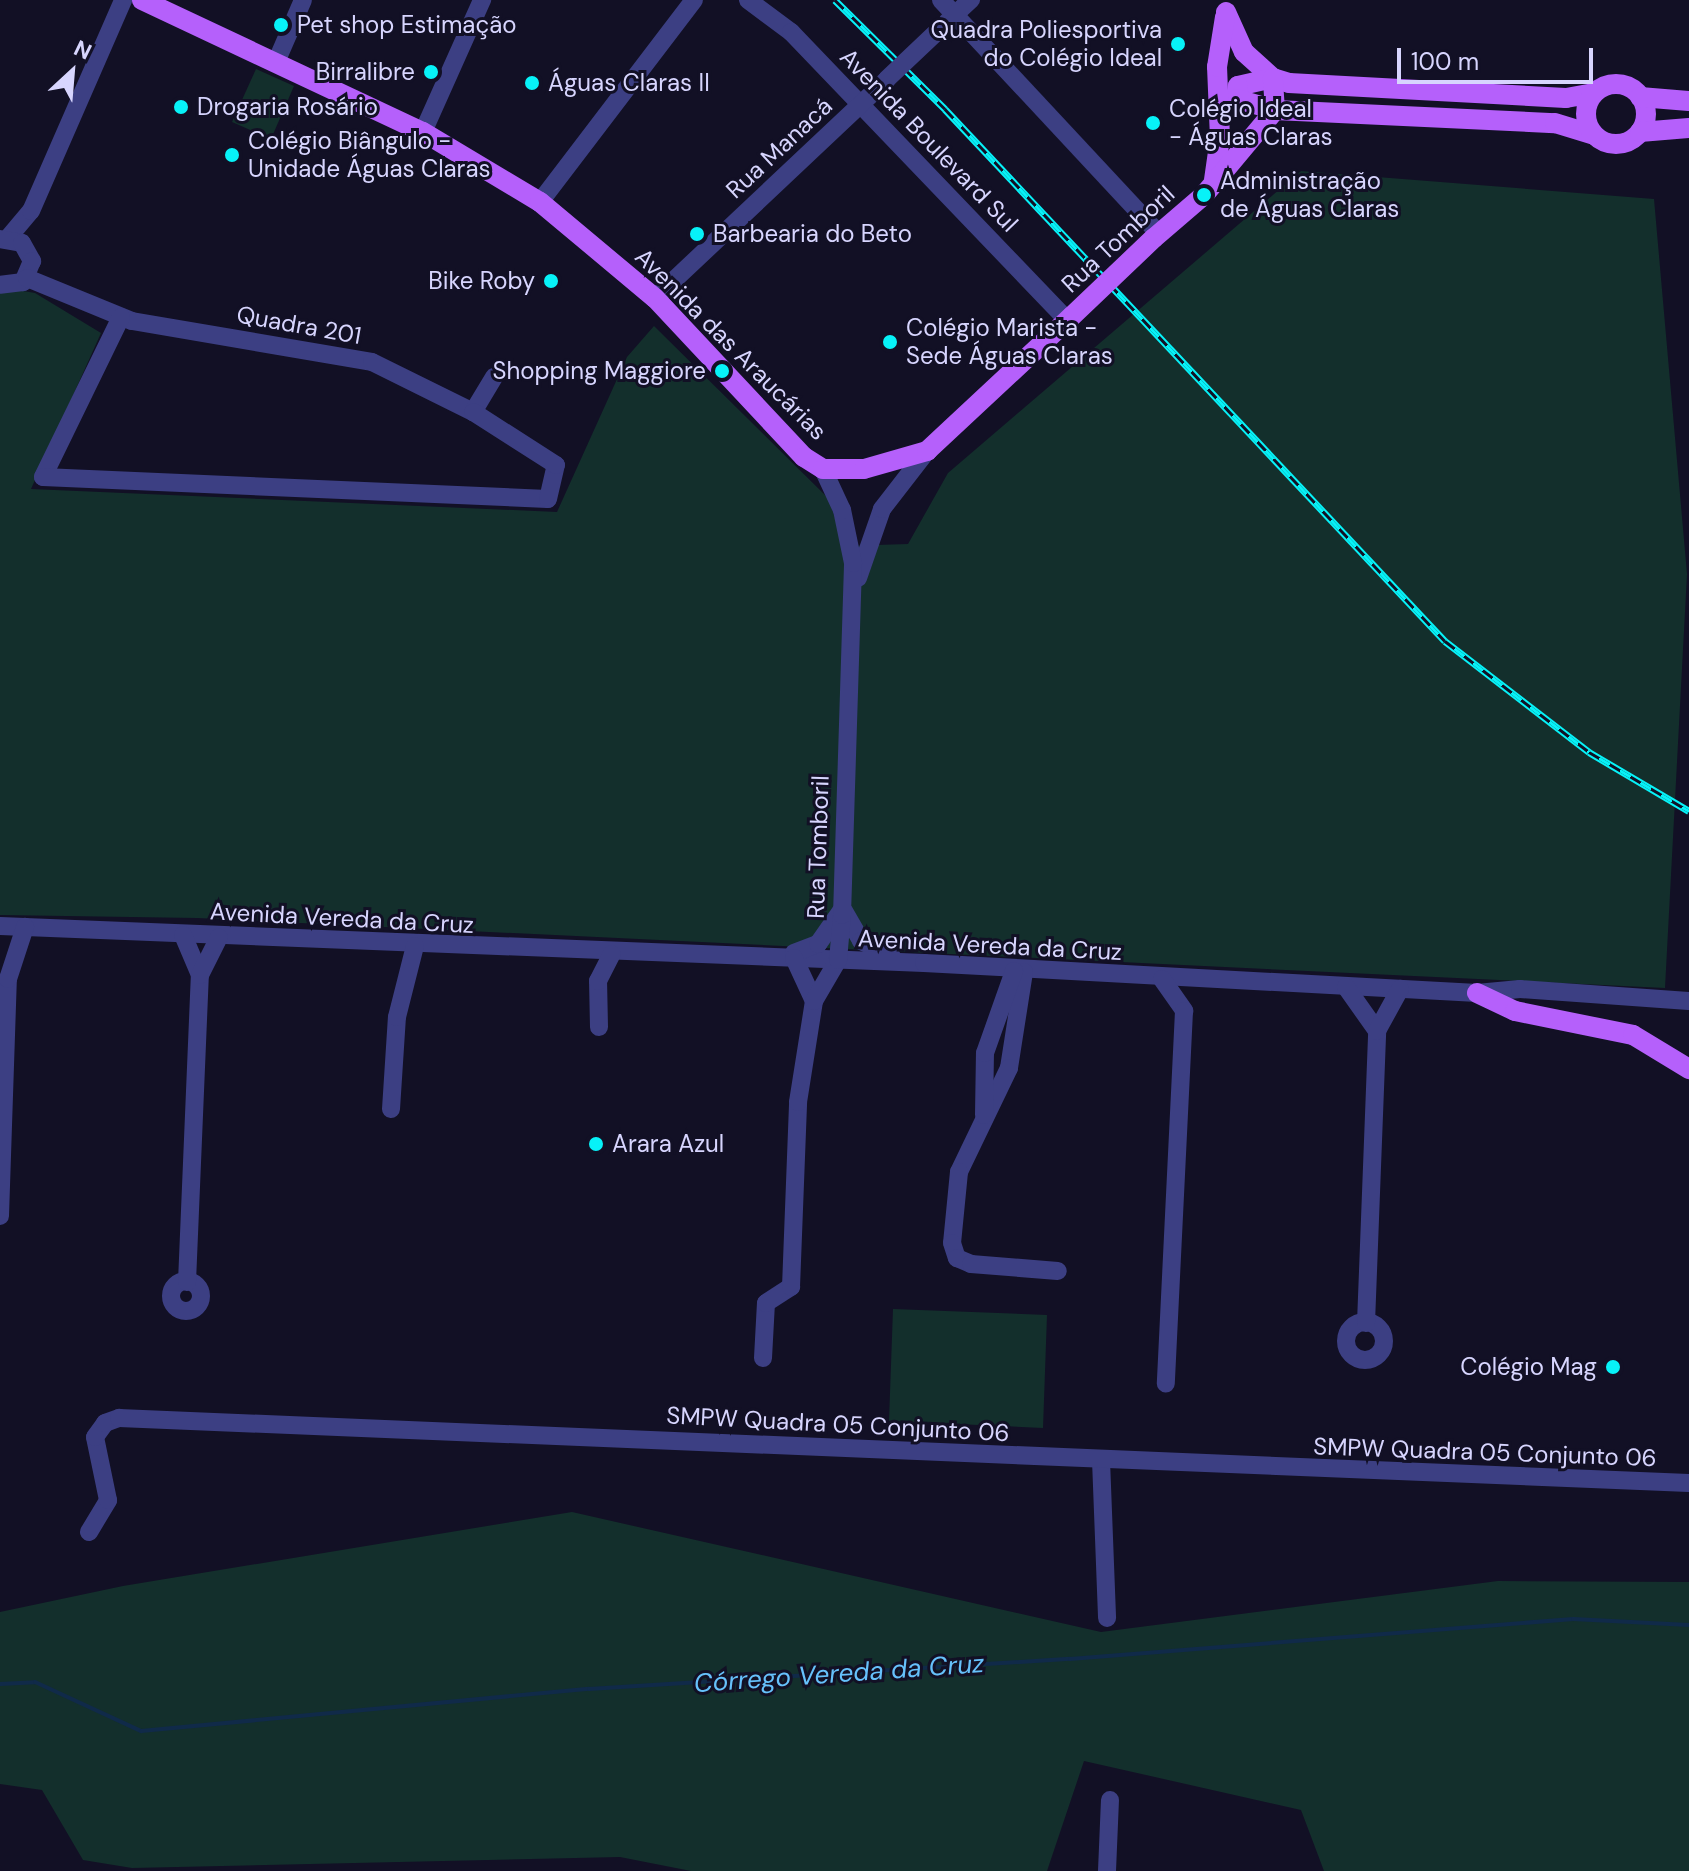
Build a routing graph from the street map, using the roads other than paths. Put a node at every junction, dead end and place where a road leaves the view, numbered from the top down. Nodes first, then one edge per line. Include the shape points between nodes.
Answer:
1 (123, 0) edge
2 (142, 0) edge
3 (303, 0) edge
4 (482, 0) edge
5 (694, 0) edge
6 (748, 0) edge
7 (941, 0) edge
8 (971, 0) edge
9 (1226, 6) edge
10 (956, 14) junction
11 (277, 60) junction
12 (1273, 78) junction
13 (1594, 93) junction
14 (1640, 97) junction
15 (1689, 101) edge
16 (861, 103) junction
17 (1275, 110) junction
18 (1689, 128) edge
19 (423, 132) junction
20 (1640, 132) junction
21 (1594, 135) junction
22 (1213, 184) junction
23 (540, 202) junction
24 (31, 211) junction
25 (1156, 236) junction
26 (4, 239) edge
27 (29, 262) junction
28 (2, 289) edge
29 (655, 298) junction
30 (121, 317) junction
31 (1070, 318) junction
32 (494, 377) dead end
33 (473, 412) junction
34 (927, 451) junction
35 (823, 469) junction
36 (854, 592) junction
37 (842, 908) junction
38 (0, 926) edge
39 (25, 927) junction
40 (183, 935) junction
41 (219, 937) junction
42 (415, 946) junction
43 (579, 953) junction
44 (612, 954) junction
45 (731, 957) junction
46 (794, 958) junction
47 (838, 960) junction
48 (924, 963) junction
49 (4, 970) edge
50 (1019, 971) junction
51 (200, 975) junction
52 (1162, 979) junction
53 (598, 981) junction
54 (1210, 981) junction
55 (1346, 987) junction
56 (1400, 989) junction
57 (1477, 993) junction
58 (814, 1001) junction
59 (1689, 1001) edge
60 (1184, 1011) junction
61 (599, 1027) dead end
62 (1377, 1031) junction
63 (1689, 1069) edge
64 (391, 1109) dead end
65 (984, 1115) junction
66 (0, 1216) edge
67 (1058, 1271) dead end
68 (185, 1314) dead end
69 (1366, 1323) junction
70 (763, 1358) dead end
71 (1166, 1384) dead end
72 (1101, 1460) junction
73 (1689, 1483) edge
74 (89, 1532) dead end
75 (1107, 1618) dead end
76 (1110, 1800) dead end
77 (1107, 1871) edge

1 - 24 street
2 - 11 main road, Avenida das Araucárias
3 - 11 street
4 - 19 street
5 - 23 street
6 - 16 street, Avenida Boulevard Sul via 791,32
7 - 10 street
8 - 10 street, Rua Manacá
9 - 12 main road via 1244,52
9 - 22 main road via 1217,67 1220,138
10 - 16 street, Rua Manacá, bridge
10 - 25 street
11 - 19 main road, Avenida das Araucárias
12 - 13 main road via 1312,86 1566,98
12 - 17 main road
12 - 17 main road via 1238,86 1235,95 1240,102
13 - 14 main road via 1618,84
13 - 21 main road via 1587,106
14 - 15 main road
14 - 20 main road via 1646,115
16 - 29 street, Rua Manacá
16 - 31 street, Avenida Boulevard Sul
17 - 21 main road via 1555,123
17 - 22 main road, Rua Tomboril
18 - 20 main road
19 - 23 main road, Avenida das Araucárias
20 - 21 main road via 1618,144
22 - 25 main road, Rua Tomboril
23 - 29 main road, Avenida das Araucárias
24 - 26 street
24 - 27 street
25 - 31 main road, Rua Tomboril, bridge
26 - 27 street, Quadra 201
27 - 28 street
27 - 30 street, Quadra 201 via 70,295
29 - 35 main road, Avenida das Araucárias via 804,457
30 - 33 street, Quadra 201 via 353,356
30 - 33 street, Quadra 201 via 43,477 548,499 556,465
31 - 34 main road, Rua Tomboril
32 - 33 street
34 - 35 main road, Rua Tomboril via 864,469
34 - 36 street, Rua Tomboril via 882,509
35 - 36 street, Rua Tomboril via 846,526
36 - 37 street, Rua Tomboril
37 - 45 street via 811,949
37 - 47 street, Rua Tomboril
37 - 48 street via 870,949
38 - 39 street, Avenida Vereda da Cruz
39 - 40 street, Avenida Vereda da Cruz
39 - 49 street
40 - 41 street, Avenida Vereda da Cruz
40 - 51 street
41 - 42 street, Avenida Vereda da Cruz
41 - 51 street
42 - 43 street, Avenida Vereda da Cruz
42 - 64 street via 397,1017
43 - 44 street, Avenida Vereda da Cruz
43 - 53 street
44 - 45 street, Avenida Vereda da Cruz
44 - 53 street
45 - 46 street, Avenida Vereda da Cruz
46 - 47 street, Avenida Vereda da Cruz
46 - 58 street
47 - 48 street, Avenida Vereda da Cruz
47 - 58 street
48 - 50 street, Avenida Vereda da Cruz
49 - 66 street
50 - 52 street, Avenida Vereda da Cruz
50 - 65 street via 985,1053
50 - 65 street via 1009,1068
51 - 68 street via 187,1282 197,1286 201,1300
52 - 54 street, Avenida Vereda da Cruz
52 - 60 street
53 - 61 street
54 - 55 street, Avenida Vereda da Cruz
54 - 60 street
55 - 56 street, Avenida Vereda da Cruz
55 - 62 street
56 - 57 street, Avenida Vereda da Cruz
56 - 62 street
57 - 59 street, Avenida Vereda da Cruz via 1520,989
57 - 63 main road via 1515,1011 1633,1035
58 - 70 street via 798,1102 791,1287 766,1303
60 - 71 street
62 - 69 street
65 - 67 street via 955,1189 953,1252 971,1264
69 - 69 street via 1377,1327 1384,1342 1380,1353 1364,1364 1349,1352 1346,1341 1354,1326
72 - 73 street, SMPW Quadra 05 Conjunto 06
72 - 74 street, SMPW Quadra 05 Conjunto 06 via 119,1418 105,1423 95,1437 108,1500
72 - 75 street
76 - 77 street

